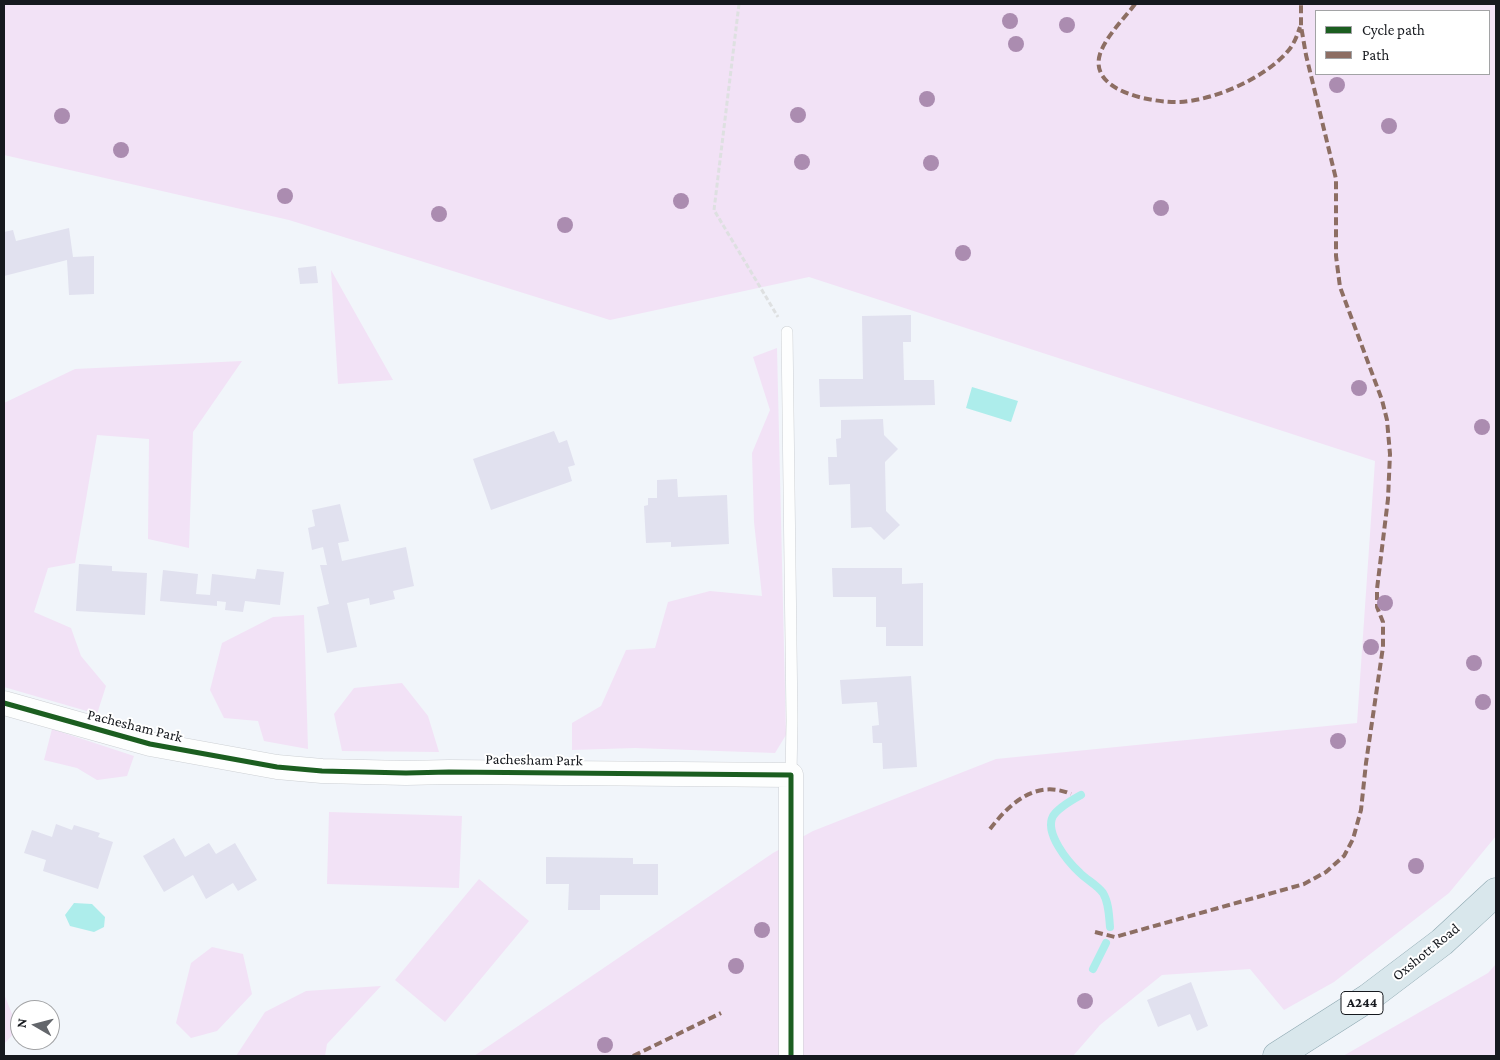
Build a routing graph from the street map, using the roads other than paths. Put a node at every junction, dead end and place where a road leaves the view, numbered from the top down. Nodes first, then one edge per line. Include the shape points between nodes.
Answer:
1 (787, 332) road end
2 (4, 703) edge
3 (791, 775) junction
4 (1496, 892) edge
5 (1305, 1049) edge
6 (791, 1056) edge
7 (1277, 1056) edge

1 - 3 lane
2 - 3 street, Pachesham Park via 150,744 277,767 406,773
3 - 6 street
4 - 5 main road, Oxshott Road / A244 via 1434,948
5 - 7 main road, Oxshott Road / A244

